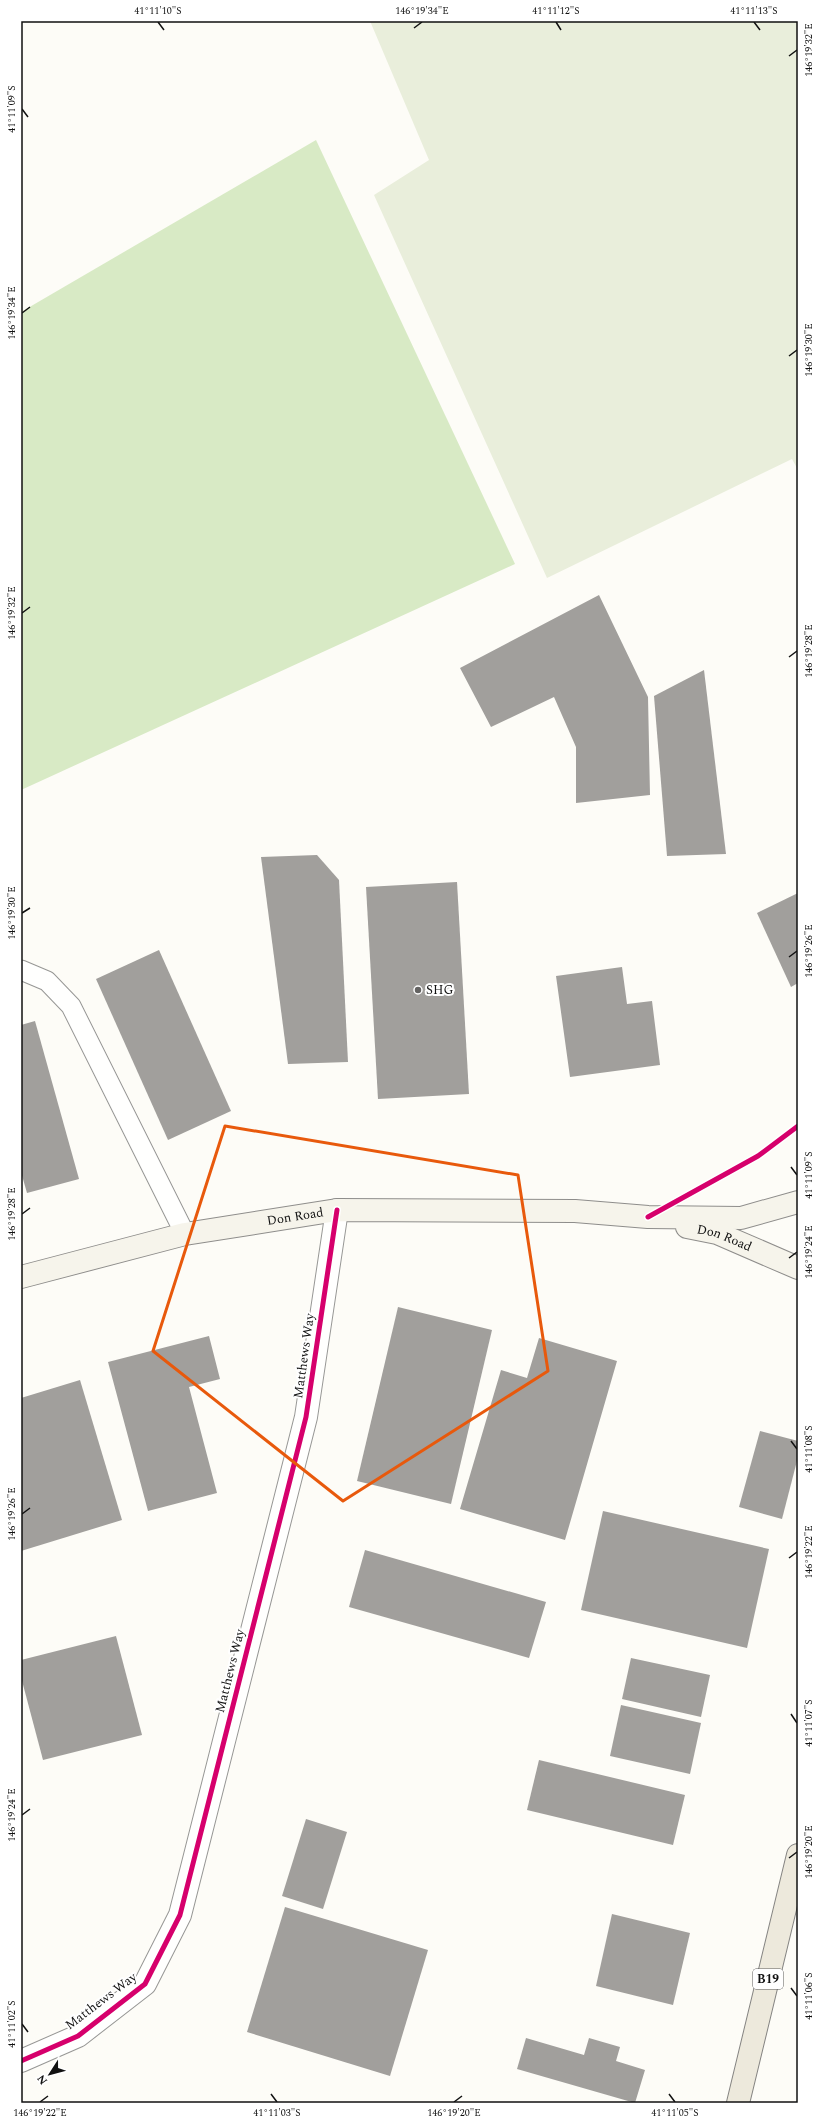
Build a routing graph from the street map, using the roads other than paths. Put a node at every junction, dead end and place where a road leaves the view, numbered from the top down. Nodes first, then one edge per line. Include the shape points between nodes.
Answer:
1 (21, 970) edge
2 (798, 1202) edge
3 (337, 1210) junction
4 (648, 1218) junction
5 (185, 1234) junction
6 (798, 1268) edge
7 (21, 1277) edge
8 (798, 1856) edge
9 (21, 2061) edge
10 (738, 2103) edge

1 - 5 lane via 47,981 71,1006
2 - 4 main road, Don Road via 741,1218
3 - 4 main road, Don Road via 575,1211
3 - 5 main road, Don Road
3 - 9 street, Matthews Way via 306,1417 180,1915 145,1984 78,2036
4 - 6 main road, Don Road via 717,1234
5 - 7 main road, Don Road
8 - 10 main road, B19

